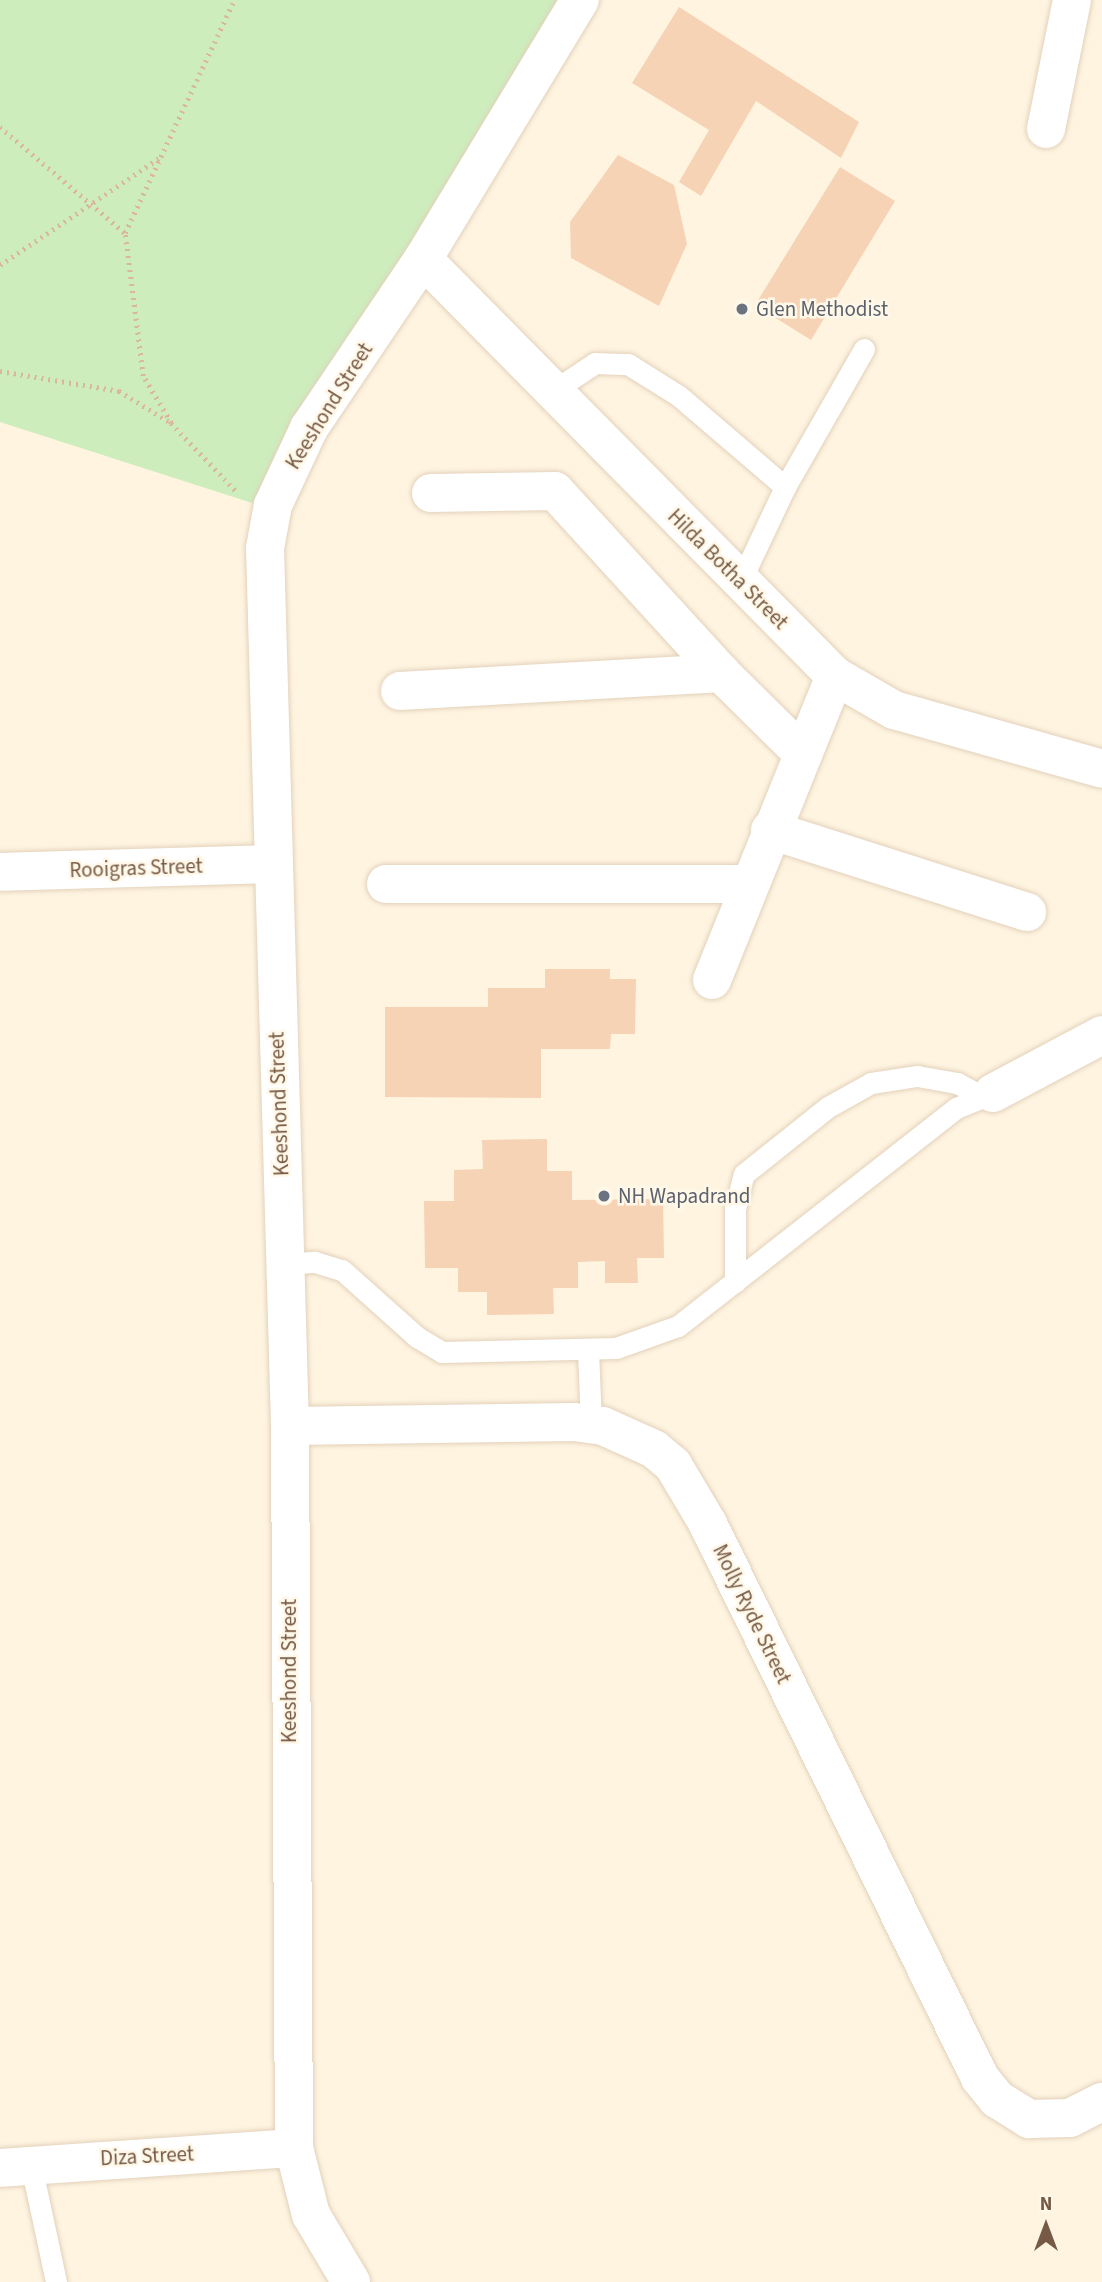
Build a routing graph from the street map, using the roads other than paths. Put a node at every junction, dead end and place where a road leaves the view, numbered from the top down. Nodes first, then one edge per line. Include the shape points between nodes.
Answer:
1 (580, 0) edge
2 (1072, 0) edge
3 (1046, 129) dead end
4 (423, 259) junction
5 (864, 349) dead end
6 (553, 391) junction
7 (785, 487) junction
8 (432, 493) dead end
9 (740, 582) junction
10 (721, 673) junction
11 (835, 676) junction
12 (400, 691) dead end
13 (803, 754) junction
14 (1102, 769) edge
15 (770, 830) junction
16 (271, 863) junction
17 (0, 872) edge
18 (386, 884) dead end
19 (749, 884) junction
20 (1027, 912) dead end
21 (712, 980) dead end
22 (1102, 1035) edge
23 (988, 1095) junction
24 (284, 1264) junction
25 (735, 1282) junction
26 (588, 1350) junction
27 (591, 1425) junction
28 (290, 1426) junction
29 (1102, 2102) edge
30 (294, 2148) junction
31 (15, 2167) edge
32 (56, 2282) edge
33 (351, 2282) edge

1 - 4 street, Keeshond Street
2 - 3 street
4 - 6 street, Hilda Botha Street
4 - 16 street, Keeshond Street via 309,428 277,496 264,563
5 - 7 lane
6 - 7 lane via 595,363 628,364 679,396
6 - 9 street, Hilda Botha Street
7 - 9 lane
8 - 10 street via 555,491
9 - 11 street, Hilda Botha Street
10 - 12 street
10 - 13 street
11 - 13 street
11 - 14 street, Hilda Botha Street via 894,710
13 - 15 street
15 - 19 street
15 - 20 street
16 - 17 street, Rooigras Street
16 - 24 street, Keeshond Street
18 - 19 street
19 - 21 street
22 - 23 street
23 - 25 lane via 956,1108
23 - 25 lane via 957,1083 917,1076 871,1083 828,1107 744,1174 734,1209
24 - 26 lane via 315,1262 342,1270 417,1337 442,1352
24 - 28 street, Keeshond Street
25 - 26 lane via 678,1326 645,1341
26 - 27 lane
27 - 28 street, Molly Ryde Street
27 - 29 street, Molly Ryde Street via 635,1436 673,1465 708,1524 980,2078 1013,2112 1055,2121
28 - 30 street, Keeshond Street
30 - 31 street, Diza Street
30 - 33 street, Keeshond Street via 311,2215
31 - 32 lane

